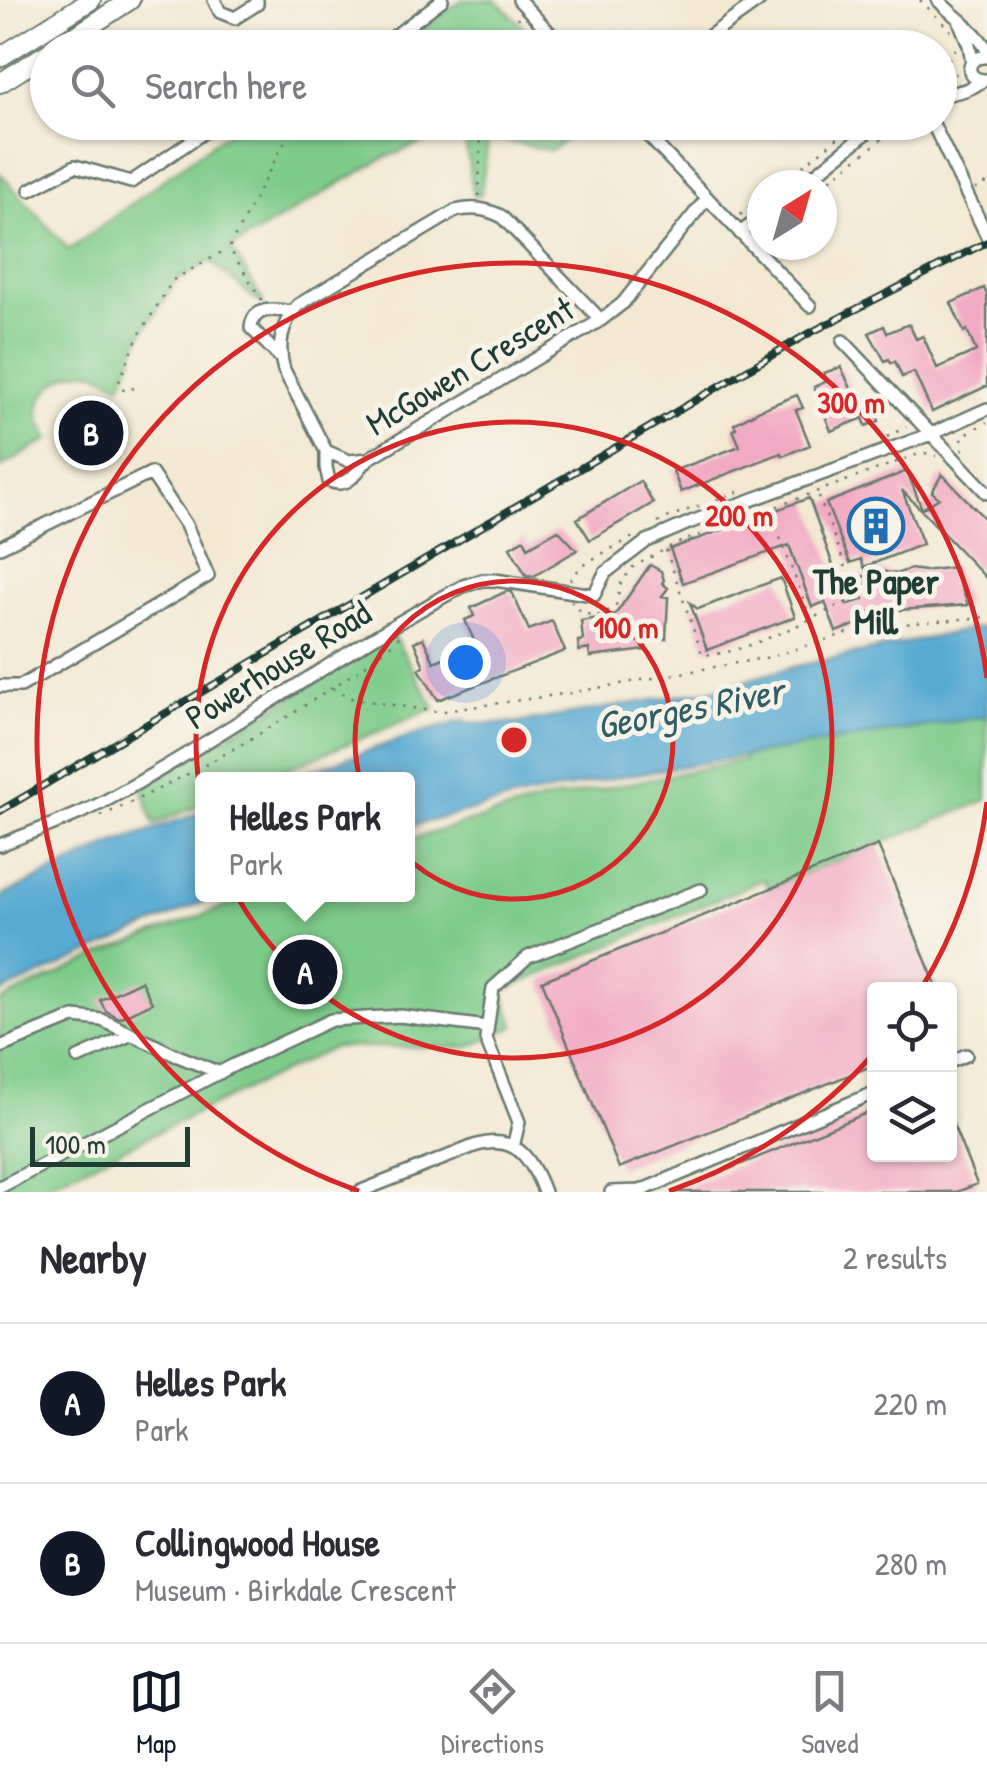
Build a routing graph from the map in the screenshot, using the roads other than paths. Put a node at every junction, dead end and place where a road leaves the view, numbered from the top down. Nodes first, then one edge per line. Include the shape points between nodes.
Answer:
1 (130, 0) edge
2 (214, 0) edge
3 (257, 0) edge
4 (442, 0) edge
5 (760, 0) edge
6 (938, 0) edge
7 (87, 1) edge
8 (523, 4) edge
9 (100, 21) junction
10 (958, 29) junction
11 (42, 30) edge
12 (86, 30) edge
13 (403, 30) edge
14 (547, 30) edge
15 (718, 30) edge
16 (30, 38) edge
17 (987, 53) edge
18 (0, 57) edge
19 (30, 64) edge
20 (965, 67) junction
21 (957, 76) edge
22 (984, 81) edge
23 (0, 83) edge
24 (957, 93) edge
25 (193, 140) edge
26 (652, 140) edge
27 (858, 140) edge
28 (941, 140) edge
29 (821, 170) edge
30 (30, 190) dead end
31 (707, 198) junction
32 (747, 228) edge
33 (740, 233) junction
34 (987, 236) edge
35 (810, 306) dead end
36 (291, 312) junction
37 (601, 320) junction
38 (843, 341) dead end
39 (281, 358) junction
40 (987, 409) edge
41 (931, 434) junction
42 (326, 452) junction
43 (368, 459) junction
44 (987, 493) edge
45 (0, 547) edge
46 (0, 686) edge
47 (0, 845) edge
48 (701, 890) dead end
49 (487, 1027) junction
50 (132, 1034) junction
51 (0, 1047) edge
52 (966, 1055) dead end
53 (78, 1058) dead end
54 (957, 1059) edge
55 (220, 1072) junction
56 (867, 1096) edge
57 (513, 1147) junction
58 (0, 1187) edge
59 (360, 1192) edge
60 (544, 1192) edge
61 (611, 1192) edge
62 (640, 1192) edge

1 - 9 highway
2 - 3 street via 234,18
4 - 13 street
5 - 15 street
6 - 10 street
7 - 9 street
7 - 11 highway
8 - 14 street
9 - 12 highway
10 - 17 street via 975,33
10 - 20 street via 969,45
16 - 18 highway
17 - 20 street
19 - 23 highway
20 - 21 street
20 - 22 street
22 - 24 street
25 - 30 street via 131,182 75,166
26 - 31 street
27 - 29 street
28 - 34 street
31 - 33 street
31 - 37 street, McGowen Crescent via 623,303
32 - 33 street
33 - 35 street
36 - 37 street, McGowen Crescent via 455,212 478,208 512,225
36 - 39 street
36 - 39 street, McGowen Crescent via 255,314 250,328
37 - 43 street, McGowen Crescent
38 - 41 street
39 - 42 street, McGowen Crescent
40 - 41 street
41 - 44 street
41 - 47 street, Powerhouse Road via 767,503 647,541 606,573 594,595 508,581 463,586 106,801
42 - 43 street, McGowen Crescent
42 - 43 street, McGowen Crescent via 330,481 339,485
45 - 46 street via 151,473 186,525 208,576 22,686
48 - 49 street via 528,956 492,988
49 - 55 street via 400,1016 331,1020
49 - 57 street via 519,1122
50 - 51 street via 74,1017
50 - 53 street
50 - 55 street
52 - 54 street
55 - 58 street
56 - 62 street
57 - 59 street via 484,1143
57 - 60 street via 532,1162
61 - 62 street

